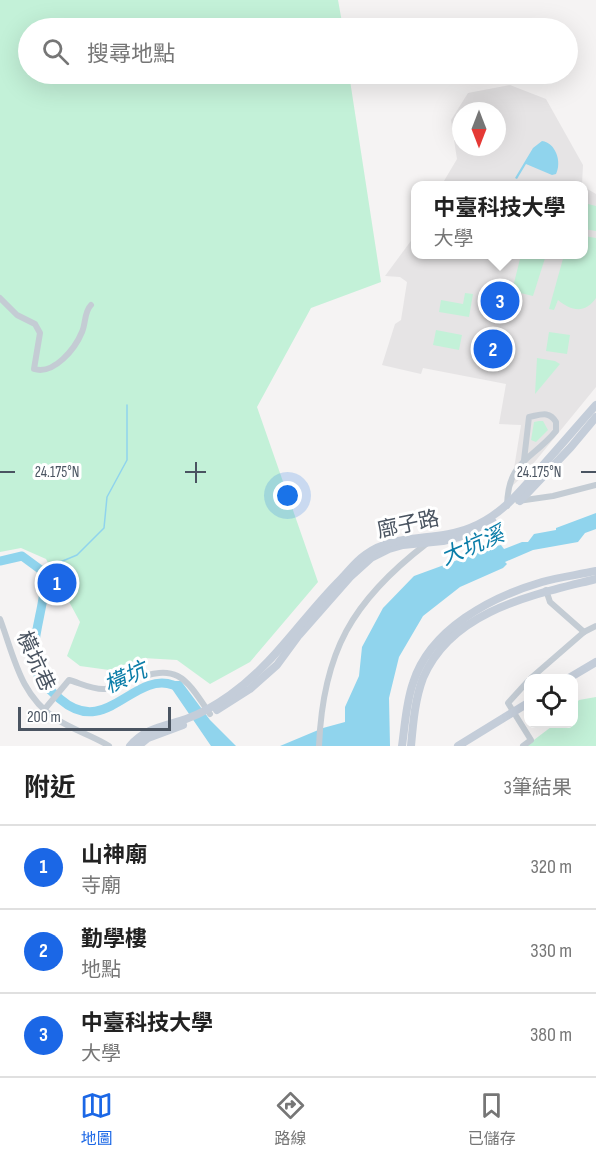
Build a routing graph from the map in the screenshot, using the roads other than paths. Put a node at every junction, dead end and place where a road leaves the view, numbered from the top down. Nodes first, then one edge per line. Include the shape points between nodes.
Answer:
1 (0, 298) edge
2 (91, 305) dead end
3 (596, 405) edge
4 (596, 417) edge
5 (524, 460) junction
6 (596, 485) edge
7 (518, 500) junction
8 (509, 507) junction
9 (426, 544) junction
10 (596, 571) edge
11 (596, 579) edge
12 (546, 590) junction
13 (0, 620) edge
14 (596, 626) edge
15 (584, 632) junction
16 (596, 662) edge
17 (537, 674) edge
18 (576, 674) edge
19 (524, 686) edge
20 (524, 706) edge
21 (44, 710) junction
22 (208, 713) junction
23 (513, 713) junction
24 (189, 721) junction
25 (109, 746) edge
26 (130, 746) edge
27 (138, 746) edge
28 (320, 746) edge
29 (402, 746) edge
30 (411, 746) edge
31 (458, 746) edge
32 (523, 746) edge

1 - 2 street via 17,315 35,324 40,333 34,369 38,370 49,369 64,358 82,333
3 - 7 main road, 廍子路
4 - 7 main road, 廍子路
5 - 5 street via 556,431 557,424 551,415 529,417
5 - 8 street via 507,489
6 - 7 street
7 - 8 main road, 廍子路
8 - 9 main road, 廍子路 via 480,530
8 - 22 main road, 廍子路 via 470,528 394,541 369,552 321,600 256,676
9 - 22 main road, 廍子路 via 389,549 366,563 307,626 277,665 234,700
9 - 28 street via 392,571 356,614 332,663 323,694
10 - 29 main road via 544,581 500,598 445,634 429,653 413,683
11 - 12 main road
12 - 15 street via 550,602
12 - 30 main road via 484,616 440,651 421,685
13 - 21 street, 橫坑巷 via 18,672 32,698
14 - 15 street
15 - 17 street
16 - 18 main road
19 - 23 street via 508,703
20 - 23 main road
21 - 22 street via 69,680 105,689 158,672 174,673 187,682
21 - 25 street, 橫坑巷
22 - 24 main road
23 - 31 main road
23 - 32 street via 531,740
24 - 26 main road via 146,732
24 - 27 main road

